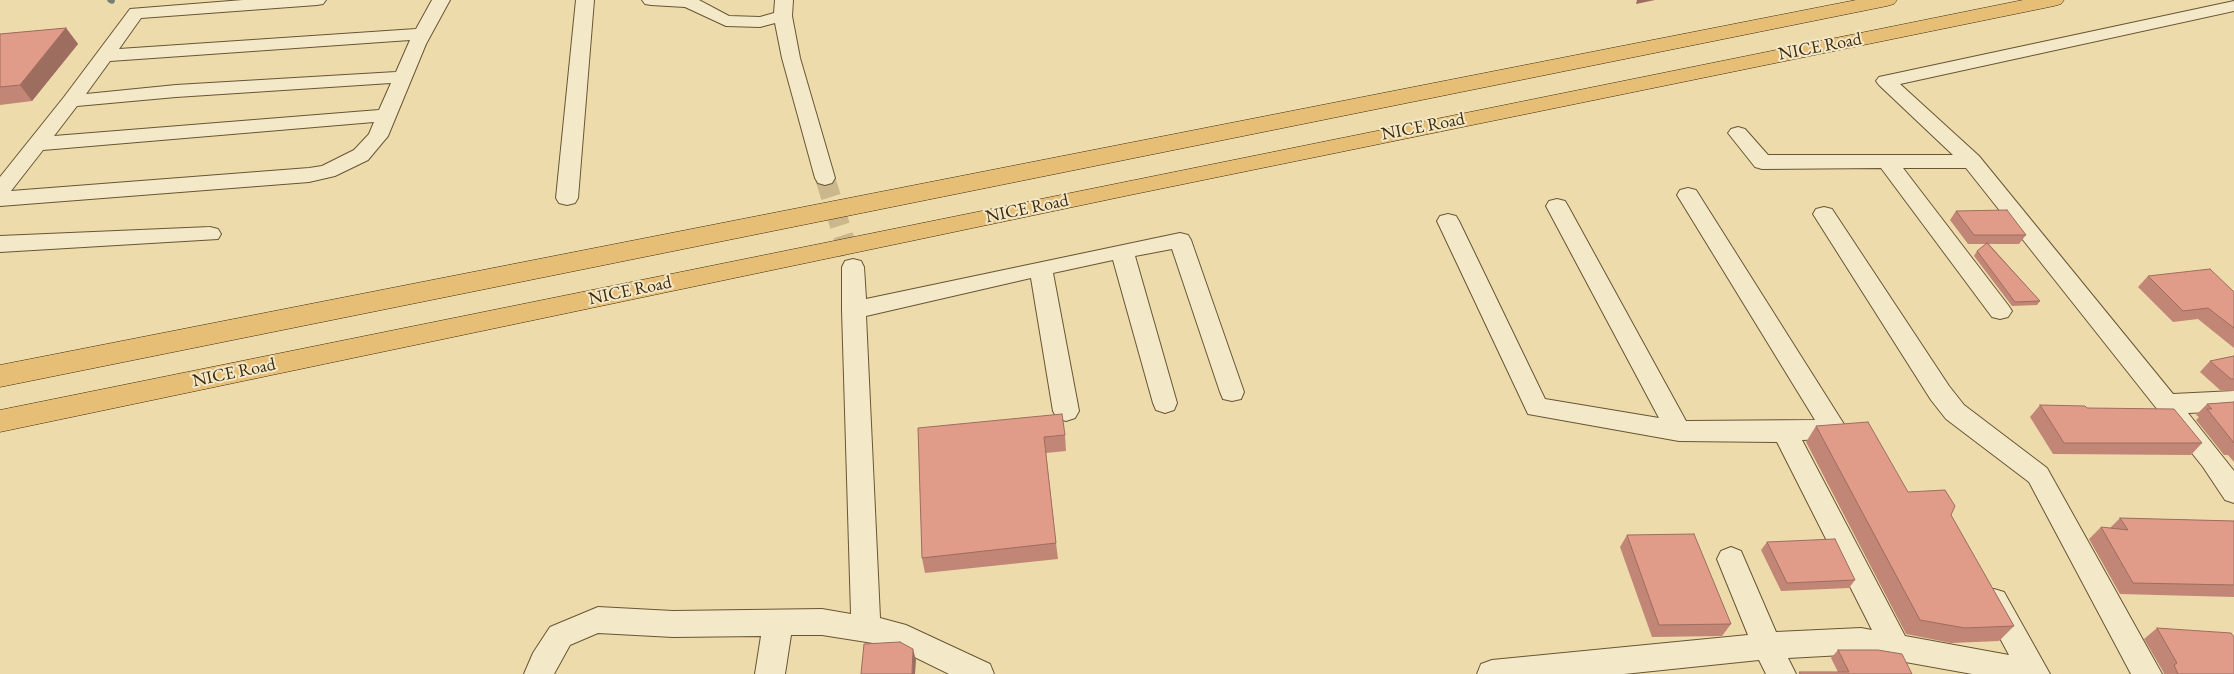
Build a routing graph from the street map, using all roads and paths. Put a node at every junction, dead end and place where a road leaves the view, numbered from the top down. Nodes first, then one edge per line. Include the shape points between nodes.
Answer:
1 (317, 0) edge
2 (441, 0) edge
3 (585, 0) edge
4 (651, 0) edge
5 (1887, 0) edge
6 (2054, 0) edge
7 (2234, 6) edge
8 (783, 8) edge
9 (423, 34) junction
10 (104, 56) junction
11 (404, 77) junction
12 (71, 102) junction
13 (387, 115) junction
14 (1738, 133) dead end
15 (37, 144) junction
16 (1972, 161) junction
17 (1888, 162) junction
18 (825, 178) tunnel mouth
19 (0, 191) edge
20 (1688, 195) dead end
21 (567, 198) dead end
22 (0, 199) edge
23 (1557, 206) dead end
24 (1824, 214) dead end
25 (1448, 221) dead end
26 (210, 234) dead end
27 (0, 244) edge
28 (1122, 251) junction
29 (853, 266) tunnel mouth
30 (1041, 268) junction
31 (854, 310) junction
32 (2000, 311) dead end
33 (0, 376) edge
34 (1232, 392) dead end
35 (2234, 401) edge
36 (1165, 403) dead end
37 (2167, 404) junction
38 (1066, 411) dead end
39 (0, 420) edge
40 (1679, 431) junction
41 (1785, 432) junction
42 (2234, 492) edge
43 (1731, 559) dead end
44 (1982, 580) edge
45 (778, 623) junction
46 (866, 630) junction
47 (1767, 646) junction
48 (1896, 647) junction
49 (1675, 665) edge
50 (1577, 670) edge
51 (539, 674) edge
52 (770, 674) edge
53 (979, 674) edge
54 (1492, 674) edge
55 (1781, 674) edge
56 (2031, 674) edge
57 (2035, 674) edge
58 (2148, 674) edge

1 - 10 street via 136,13
2 - 9 street
3 - 21 street
4 - 8 street via 689,2 726,21 760,22
5 - 33 highway, NICE Road
6 - 39 highway, NICE Road
7 - 16 street via 1886,81
8 - 18 street via 791,58
9 - 10 street
9 - 11 street
10 - 12 street
11 - 12 street
11 - 13 street
12 - 15 street
13 - 15 street
13 - 22 street via 378,136 361,155 328,171 299,176
14 - 17 street via 1762,162
15 - 19 street
16 - 17 street
16 - 37 street
17 - 32 street
20 - 41 street via 1834,429
23 - 40 street
24 - 58 street via 1955,412 2038,475
25 - 40 street via 1537,407
26 - 27 street
28 - 30 street
28 - 34 street via 1180,240
28 - 36 street
29 - 31 street
30 - 31 street
30 - 38 street
31 - 46 street
35 - 37 street
37 - 42 street
40 - 41 street
41 - 48 street
43 - 47 street
44 - 57 street
45 - 46 street via 822,622
45 - 51 street via 673,624 598,620 560,636
45 - 52 street
46 - 53 street via 896,634
47 - 48 street via 1861,641
47 - 49 street
47 - 55 street
48 - 56 street
49 - 50 street
50 - 54 street

